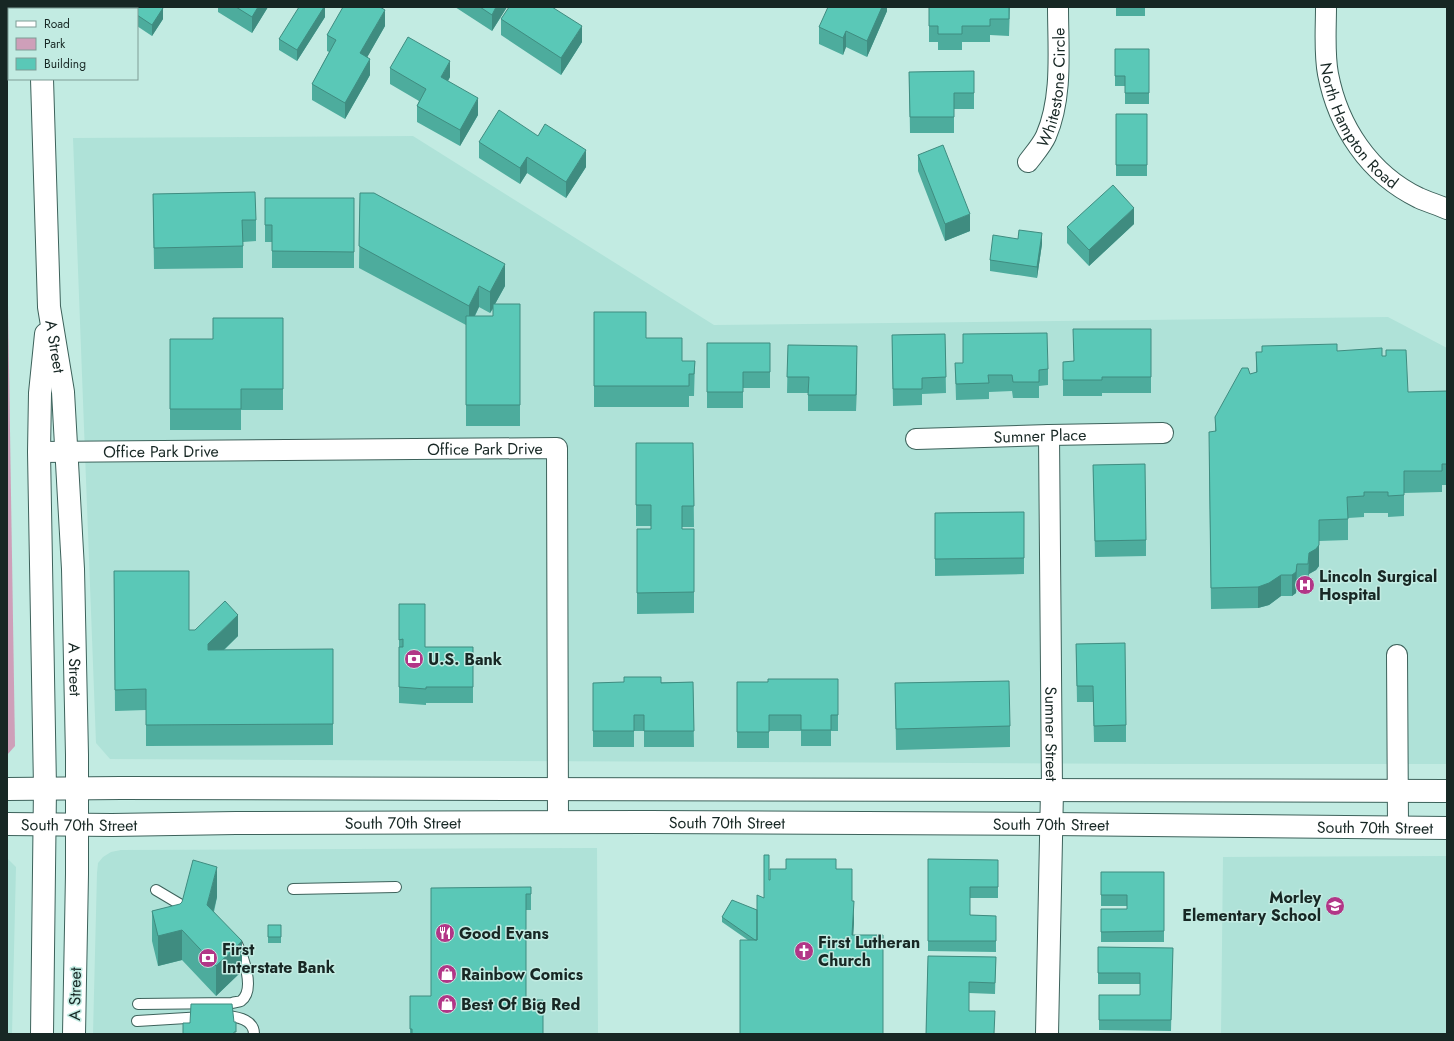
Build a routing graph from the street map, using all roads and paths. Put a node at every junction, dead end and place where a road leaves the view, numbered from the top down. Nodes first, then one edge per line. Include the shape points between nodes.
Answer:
1 (1058, 7) edge
2 (1326, 7) edge
3 (42, 80) edge
4 (1028, 162) dead end
5 (1447, 209) edge
6 (49, 307) junction
7 (1163, 433) dead end
8 (1049, 435) junction
9 (916, 439) dead end
10 (39, 452) junction
11 (67, 452) junction
12 (1397, 655) dead end
13 (7, 788) edge
14 (45, 788) junction
15 (77, 788) junction
16 (558, 789) junction
17 (1052, 790) junction
18 (1399, 791) junction
19 (1447, 791) edge
20 (558, 823) junction
21 (7, 824) edge
22 (45, 824) junction
23 (77, 824) junction
24 (1052, 824) junction
25 (1398, 828) junction
26 (1447, 828) edge
27 (396, 887) dead end
28 (293, 889) dead end
29 (156, 890) dead end
30 (188, 909) edge
31 (231, 938) edge
32 (138, 1004) dead end
33 (138, 1021) dead end
34 (42, 1034) edge
35 (74, 1034) edge
36 (254, 1034) edge
37 (1047, 1034) edge

1 - 4 street, Whitestone Circle via 1058,83 1052,122 1046,138
2 - 5 street, North Hampton Road via 1328,73 1344,125 1374,165 1397,185 1418,198
3 - 6 main road, A Street
6 - 10 main road, A Street via 40,393
6 - 11 main road, A Street via 63,392
7 - 8 street, Sumner Place
8 - 9 street, Sumner Place
8 - 17 street, Sumner Street
10 - 11 street, Office Park Drive
10 - 14 main road, A Street
11 - 15 main road, A Street
11 - 16 street, Office Park Drive via 557,448
12 - 18 street
13 - 14 main road, South 70th Street
14 - 15 main road, South 70th Street
14 - 22 main road, A Street
15 - 16 main road, South 70th Street
15 - 23 main road, A Street
16 - 17 main road, South 70th Street
16 - 20 street, Office Park Drive
17 - 18 main road, South 70th Street
17 - 24 main road, Sumner Street
18 - 19 main road, South 70th Street
18 - 25 street
20 - 23 main road, South 70th Street
20 - 24 main road, South 70th Street
21 - 22 main road, South 70th Street
22 - 23 main road, South 70th Street
22 - 34 main road, A Street
23 - 35 main road, A Street
24 - 25 main road, South 70th Street
24 - 37 main road, Sumner Street
25 - 26 main road, South 70th Street
27 - 28 lane
29 - 30 lane
31 - 32 lane via 236,942 247,968 246,995 241,1001
33 - 36 lane via 230,1016 248,1022

